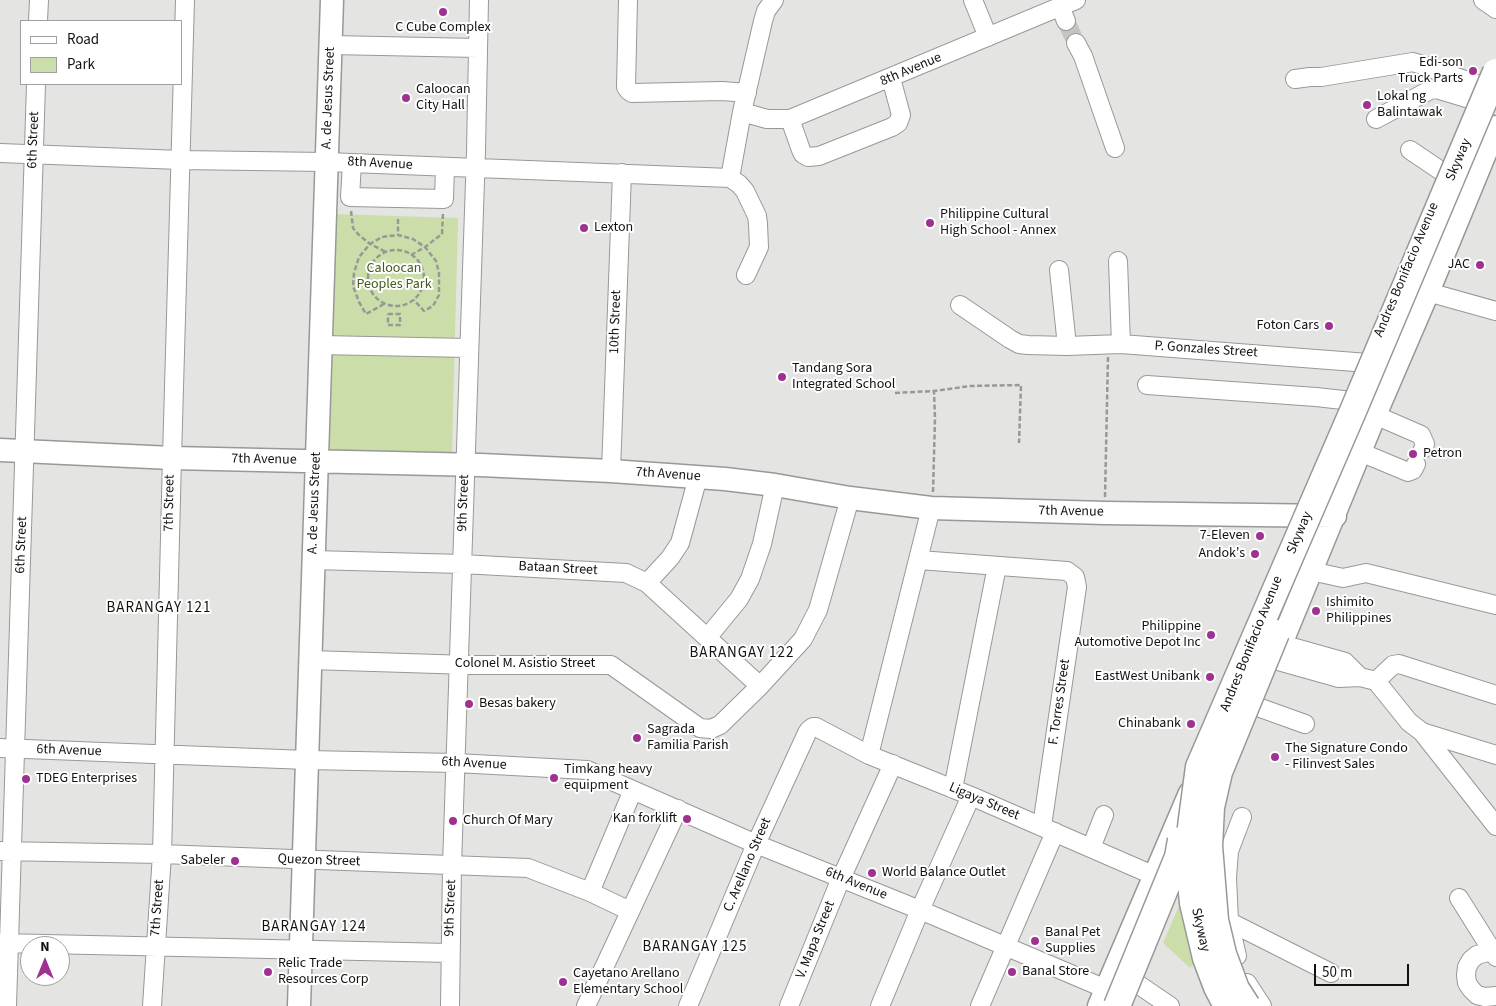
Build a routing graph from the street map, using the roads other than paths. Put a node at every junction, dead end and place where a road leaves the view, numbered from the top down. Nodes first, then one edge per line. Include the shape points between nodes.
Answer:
1 (39, 0) edge
2 (185, 0) edge
3 (332, 0) edge
4 (479, 0) edge
5 (628, 0) edge
6 (774, 0) edge
7 (973, 0) edge
8 (1482, 0) edge
9 (1067, 9) edge
10 (1496, 9) edge
11 (38, 20) edge
12 (988, 37) junction
13 (1076, 42) tunnel mouth
14 (330, 45) junction
15 (478, 48) junction
16 (1496, 61) edge
17 (891, 78) junction
18 (1295, 79) dead end
19 (36, 85) edge
20 (747, 93) junction
21 (1489, 94) edge
22 (742, 112) junction
23 (790, 119) junction
24 (1376, 119) dead end
25 (1494, 140) edge
26 (1115, 148) dead end
27 (1410, 150) dead end
28 (0, 152) edge
29 (34, 154) junction
30 (180, 160) junction
31 (326, 162) junction
32 (352, 163) junction
33 (445, 167) junction
34 (475, 169) junction
35 (622, 173) junction
36 (1447, 175) junction
37 (730, 178) junction
38 (1118, 261) dead end
39 (1059, 270) dead end
40 (746, 275) dead end
41 (1400, 283) junction
42 (1428, 292) junction
43 (960, 305) dead end
44 (1496, 311) edge
45 (1115, 343) junction
46 (320, 345) junction
47 (1066, 346) junction
48 (469, 348) junction
49 (1368, 363) junction
50 (1147, 385) dead end
51 (1352, 402) junction
52 (1375, 415) junction
53 (0, 450) edge
54 (25, 451) junction
55 (1360, 452) junction
56 (172, 458) junction
57 (316, 461) junction
58 (465, 465) junction
59 (610, 471) junction
60 (698, 477) junction
61 (775, 485) junction
62 (850, 498) junction
63 (931, 508) junction
64 (1306, 515) junction
65 (1335, 516) junction
66 (313, 560) junction
67 (919, 560) junction
68 (462, 564) junction
69 (997, 566) junction
70 (1311, 571) junction
71 (646, 583) junction
72 (1496, 605) edge
73 (707, 638) junction
74 (1278, 652) junction
75 (310, 660) junction
76 (459, 665) junction
77 (1368, 679) junction
78 (760, 686) junction
79 (1496, 695) edge
80 (1255, 706) junction
81 (1305, 724) dead end
82 (813, 728) joint
83 (1422, 732) junction
84 (8, 748) edge
85 (869, 754) junction
86 (164, 755) junction
87 (1496, 756) edge
88 (307, 760) junction
89 (456, 763) junction
90 (893, 764) junction
91 (1199, 767) junction
92 (953, 788) junction
93 (633, 790) junction
94 (971, 796) junction
95 (678, 809) junction
96 (1104, 815) dead end
97 (1242, 817) dead end
98 (1496, 826) edge
99 (1049, 829) junction
100 (756, 844) junction
101 (1091, 848) junction
102 (6, 851) edge
103 (162, 854) junction
104 (303, 860) junction
105 (1186, 863) junction
106 (452, 866) junction
107 (1155, 876) junction
108 (841, 878) junction
109 (590, 892) junction
110 (1459, 898) dead end
111 (1200, 906) junction
112 (920, 910) junction
113 (630, 911) junction
114 (1229, 921) junction
115 (4, 944) edge
116 (156, 947) junction
117 (1006, 947) junction
118 (300, 950) junction
119 (450, 953) junction
120 (1493, 954) edge
121 (1332, 972) dead end
122 (1136, 983) junction
123 (1496, 996) edge
124 (1107, 1000) edge
125 (7, 1006) edge
126 (152, 1006) edge
127 (299, 1006) edge
128 (450, 1006) edge
129 (586, 1006) edge
130 (688, 1006) edge
131 (788, 1006) edge
132 (880, 1006) edge
133 (980, 1006) edge
134 (1126, 1006) edge
135 (1170, 1006) edge
136 (1227, 1006) edge
137 (1232, 1006) edge
138 (1247, 1006) edge
139 (1262, 1006) edge

1 - 11 street
2 - 30 street, 7th Street
3 - 14 main road, A. de Jesus Street
4 - 15 street, 9th Street
5 - 20 street via 626,87 629,91
6 - 20 street via 763,21
7 - 12 street
8 - 10 street
9 - 12 street, 8th Avenue
12 - 17 street, 8th Avenue
13 - 26 street
14 - 15 street
14 - 31 main road, A. de Jesus Street
15 - 34 street, 9th Street
16 - 21 main road, Andres Bonifacio Avenue
17 - 23 street, 8th Avenue
17 - 23 street via 901,115 892,128 819,156 808,157 801,150
18 - 21 street via 1412,62
19 - 29 street, 6th Street
20 - 22 street
21 - 24 street via 1430,90
21 - 36 main road, Andres Bonifacio Avenue
21 - 91 highway, Skyway, bridge
21 - 138 highway, Skyway, bridge via 1219,772 1211,807 1209,846 1215,920 1236,989
22 - 23 street, 8th Avenue via 767,119
22 - 37 street
25 - 42 main road, Andres Bonifacio Avenue
27 - 36 street
28 - 29 street, 8th Avenue
29 - 30 street, 8th Avenue
29 - 54 street, 6th Street
30 - 31 street, 8th Avenue
30 - 56 street, 7th Street
31 - 32 street, 8th Avenue
31 - 46 main road, A. de Jesus Street
32 - 33 street, 8th Avenue
32 - 33 street via 350,197 444,199
33 - 34 street, 8th Avenue
34 - 35 street, 8th Avenue
34 - 48 street, 9th Street
35 - 37 street, 8th Avenue
35 - 59 street, 10th Street
36 - 41 main road, Andres Bonifacio Avenue
37 - 40 street via 745,192 758,224 759,247
38 - 45 street
39 - 47 street
41 - 42 street
41 - 49 main road, Andres Bonifacio Avenue
42 - 44 street
42 - 52 main road, Andres Bonifacio Avenue
43 - 47 street, P. Gonzales Street via 1014,341 1028,345
45 - 47 street, P. Gonzales Street
45 - 49 street, P. Gonzales Street
46 - 48 street
46 - 57 main road, A. de Jesus Street
48 - 58 street, 9th Street
49 - 51 main road, Andres Bonifacio Avenue
50 - 51 street
51 - 64 main road, Andres Bonifacio Avenue
52 - 55 main road, Andres Bonifacio Avenue
52 - 55 street via 1421,435 1425,444 1413,470 1408,472
53 - 54 main road, 7th Avenue
54 - 56 main road, 7th Avenue
54 - 84 street, 6th Street
55 - 65 main road, Andres Bonifacio Avenue
56 - 57 main road, 7th Avenue
56 - 86 street, 7th Street
57 - 58 main road, 7th Avenue
57 - 66 main road, A. de Jesus Street
58 - 59 main road, 7th Avenue
58 - 68 street, 9th Street
59 - 60 main road, 7th Avenue
60 - 61 main road, 7th Avenue
60 - 71 street via 680,543
61 - 62 main road, 7th Avenue
61 - 73 street via 762,544 750,579 739,599
62 - 63 main road, 7th Avenue
62 - 78 street, Colonel M. Asistio Street via 814,621 803,639
63 - 64 main road, 7th Avenue via 1105,514
63 - 67 street
64 - 65 main road, 7th Avenue
64 - 107 main road, Andres Bonifacio Avenue
65 - 70 main road, Andres Bonifacio Avenue
66 - 68 street, Bataan Street
66 - 75 main road, A. de Jesus Street
67 - 69 street
67 - 85 street
68 - 71 street, Bataan Street via 616,572 635,576
68 - 76 street, 9th Street
69 - 92 street
69 - 99 street, F. Torres Street via 1067,571 1075,577 1077,586
70 - 72 street via 1343,578 1366,573
70 - 74 main road, Andres Bonifacio Avenue
71 - 73 street, Bataan Street
73 - 78 street, Bataan Street
74 - 77 street via 1339,678
74 - 80 main road, Andres Bonifacio Avenue
75 - 76 street, Colonel M. Asistio Street
75 - 88 main road, A. de Jesus Street
76 - 78 street, Colonel M. Asistio Street via 611,665 700,728 706,729 720,725
76 - 89 street, 9th Street
77 - 79 street via 1398,664
77 - 83 street
80 - 81 street
80 - 105 main road, Andres Bonifacio Avenue
82 - 85 street, Ligaya Street
82 - 100 street, C. Arellano Street via 807,733
83 - 87 street
83 - 98 street
84 - 86 street, 6th Avenue
84 - 102 street, 6th Street
85 - 90 street, Ligaya Street
86 - 88 street, 6th Avenue
86 - 103 street, 7th Street
88 - 89 street, 6th Avenue
88 - 104 main road, A. de Jesus Street
89 - 93 street, 6th Avenue via 587,770
89 - 106 street, 9th Street
90 - 92 street, Ligaya Street
90 - 108 street, V. Mapa Street
91 - 124 highway, bridge via 1185,808 1178,857
91 - 136 highway, Skyway, bridge via 1189,845 1191,879 1206,958
92 - 94 street, Ligaya Street
93 - 95 street, 6th Avenue
93 - 109 street
94 - 99 street, Ligaya Street
94 - 112 street
95 - 100 street, 6th Avenue
95 - 113 street
96 - 101 street
97 - 114 street via 1230,852 1227,878
99 - 101 street, Ligaya Street
99 - 117 street, F. Torres Street
100 - 108 street, 6th Avenue
100 - 130 street, C. Arellano Street
101 - 107 street, Ligaya Street
102 - 103 street, Quezon Street
102 - 115 street, 6th Street
103 - 104 street, Quezon Street
103 - 116 street, 7th Street
104 - 106 street, Quezon Street
104 - 118 main road, A. de Jesus Street
105 - 111 main road
105 - 122 main road, Andres Bonifacio Avenue
106 - 109 street, Quezon Street via 528,868
106 - 119 street, 9th Street
107 - 124 main road, Andres Bonifacio Avenue
108 - 112 street, 6th Avenue
108 - 131 street, V. Mapa Street
109 - 113 street, Quezon Street
110 - 120 street
111 - 114 street
111 - 137 main road via 1215,969
112 - 117 street, 6th Avenue
112 - 132 street
113 - 129 street
114 - 121 street
114 - 139 street via 1247,984
115 - 116 street
115 - 125 street, 6th Street
116 - 118 street
116 - 126 street, 7th Street
117 - 124 street, 6th Avenue
117 - 133 street, F. Torres Street
118 - 119 street
118 - 127 main road, A. de Jesus Street
119 - 128 street, 9th Street
120 - 123 street via 1477,955 1467,967 1466,975 1471,990 1485,997
122 - 134 main road, Andres Bonifacio Avenue
122 - 135 street

